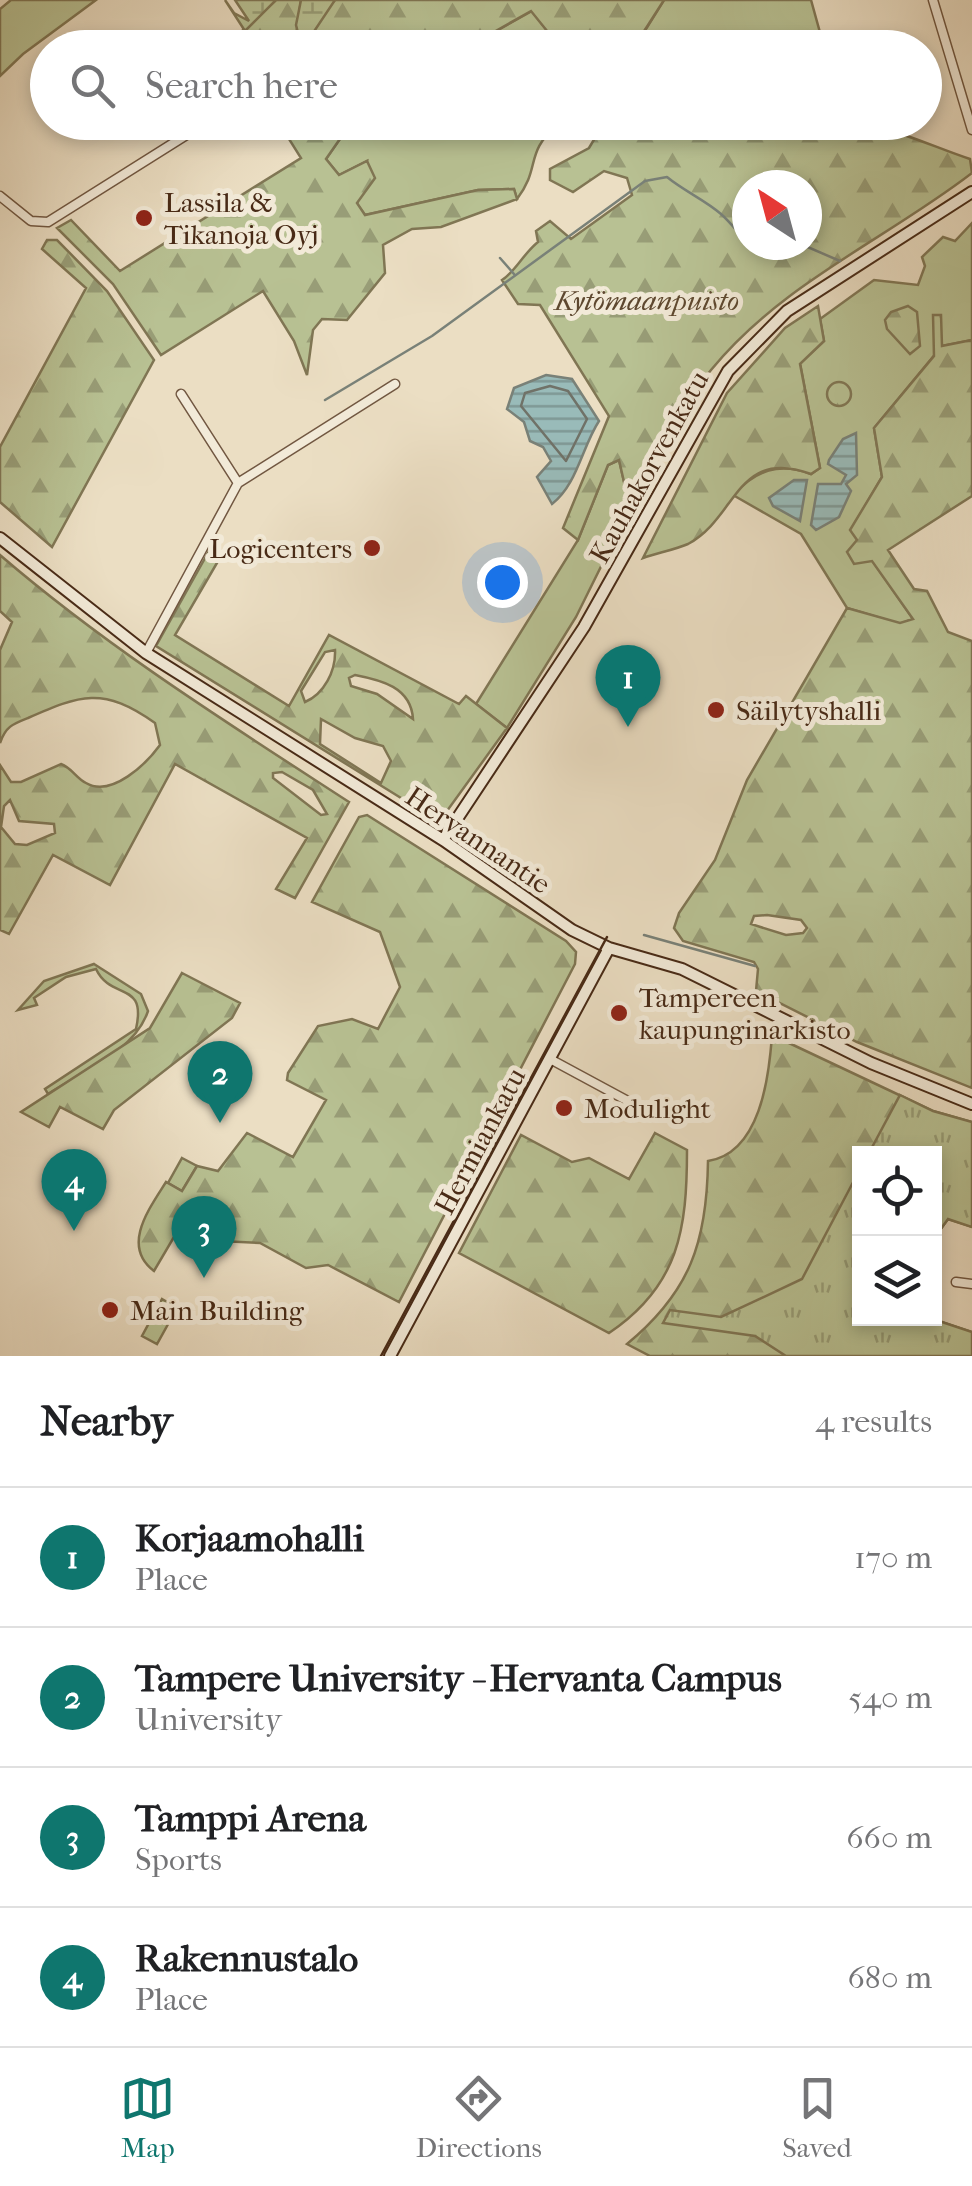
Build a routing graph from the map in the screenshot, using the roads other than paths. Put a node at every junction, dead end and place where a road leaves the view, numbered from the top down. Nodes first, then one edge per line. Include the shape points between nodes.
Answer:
1 (932, 0) edge
2 (941, 30) edge
3 (942, 32) edge
4 (972, 130) edge
5 (178, 140) edge
6 (972, 192) edge
7 (0, 196) edge
8 (395, 384) dead end
9 (180, 394) dead end
10 (238, 483) junction
11 (0, 538) edge
12 (146, 653) junction
13 (443, 840) junction
14 (609, 948) junction
15 (550, 1059) junction
16 (972, 1104) edge
17 (652, 1114) dead end
18 (956, 1282) dead end
19 (972, 1284) edge
20 (390, 1356) edge

1 - 2 street
3 - 4 street
5 - 7 street via 48,222 31,220
6 - 13 street, Kauhakorvenkatu via 787,311 728,371 584,627
8 - 10 street
9 - 10 street
10 - 12 street
11 - 12 street, Hervannantie
12 - 13 street, Hervannantie
13 - 14 street, Hervannantie via 558,922
14 - 15 street, Hermiankatu
14 - 16 street, Hervannantie via 682,969 871,1063
15 - 17 street
15 - 20 street, Hermiankatu
18 - 19 street

